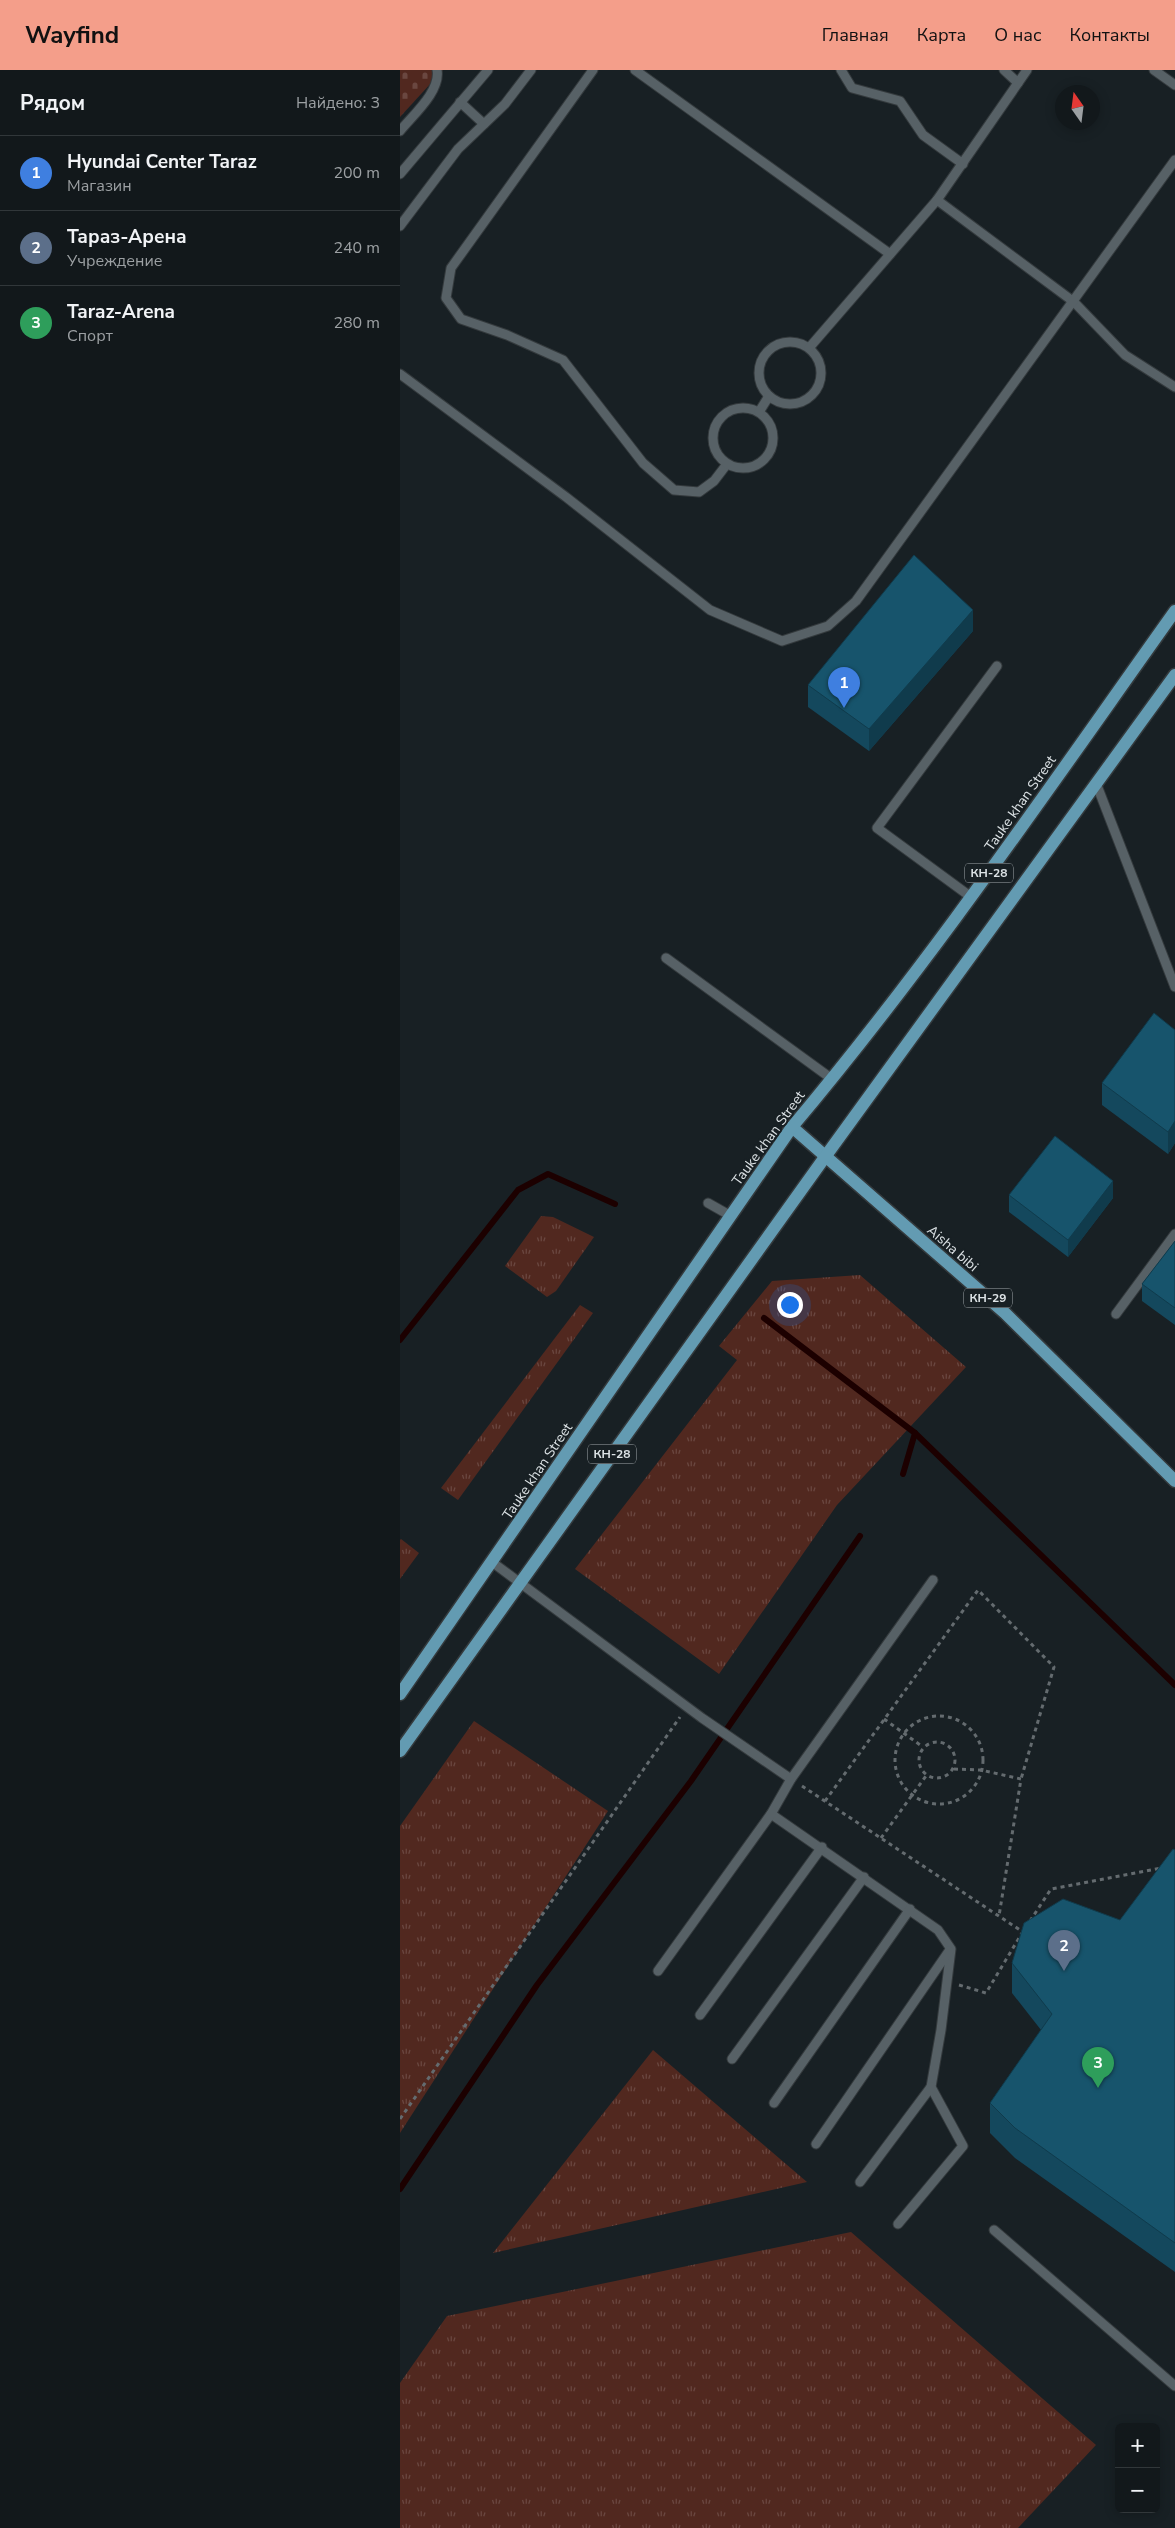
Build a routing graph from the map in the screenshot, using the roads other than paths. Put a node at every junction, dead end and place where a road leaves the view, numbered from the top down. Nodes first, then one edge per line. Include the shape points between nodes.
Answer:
1 (437, 70) edge
2 (488, 70) edge
3 (531, 70) edge
4 (593, 70) edge
5 (635, 70) edge
6 (841, 70) edge
7 (1004, 70) edge
8 (1027, 70) edge
9 (1154, 70) edge
10 (1018, 83) junction
11 (1175, 85) edge
12 (460, 102) junction
13 (484, 124) junction
14 (400, 131) edge
15 (1175, 160) edge
16 (963, 164) junction
17 (400, 174) edge
18 (937, 200) junction
19 (400, 226) edge
20 (890, 254) junction
21 (1074, 302) junction
22 (809, 348) junction
23 (400, 374) edge
24 (1175, 387) edge
25 (769, 396) junction
26 (759, 412) junction
27 (728, 464) junction
28 (1175, 611) edge
29 (998, 666) dead end
30 (1175, 674) edge
31 (1096, 783) junction
32 (971, 897) junction
33 (666, 958) dead end
34 (1175, 987) edge
35 (832, 1079) junction
36 (792, 1127) junction
37 (825, 1157) junction
38 (708, 1203) dead end
39 (731, 1216) junction
40 (1175, 1234) edge
41 (1116, 1314) dead end
42 (1175, 1481) edge
43 (492, 1562) junction
44 (933, 1580) dead end
45 (520, 1582) junction
46 (400, 1694) edge
47 (400, 1751) edge
48 (791, 1779) junction
49 (771, 1814) junction
50 (822, 1847) junction
51 (864, 1877) junction
52 (910, 1909) junction
53 (951, 1949) junction
54 (658, 1971) dead end
55 (700, 2015) dead end
56 (732, 2059) dead end
57 (930, 2086) junction
58 (774, 2103) dead end
59 (816, 2144) dead end
60 (860, 2182) dead end
61 (898, 2224) dead end
62 (994, 2230) dead end
63 (1175, 2386) edge

1 - 14 lane via 434,89
2 - 12 lane
3 - 13 lane via 505,104
4 - 27 lane via 451,268 446,298 461,319 563,360 643,464 674,490 699,492 714,481
5 - 20 lane
6 - 16 lane via 852,88 900,101 923,136
7 - 10 lane
8 - 10 lane
9 - 11 lane
10 - 16 lane
12 - 13 lane
12 - 17 lane
13 - 19 lane via 458,149
15 - 21 lane
16 - 18 lane
18 - 20 lane
18 - 21 lane
20 - 22 lane
21 - 23 lane via 856,601 828,626 782,641 710,610 566,497
21 - 24 lane via 1126,354
22 - 25 lane via 790,342 772,348 764,355 758,374 760,384
22 - 25 lane via 821,366 820,381 812,395 794,404 783,404
25 - 26 lane
26 - 27 lane via 770,423 773,432 771,451 765,459 752,466 737,468
26 - 27 lane via 736,408 719,419 714,433 714,448
28 - 32 main road, Tauke khan Street / КН-28
29 - 32 lane via 877,828
30 - 31 main road, КН-28
31 - 34 lane
31 - 37 main road, КН-28
32 - 35 main road, Tauke khan Street / КН-28
33 - 35 lane
35 - 36 main road, Tauke khan Street / КН-28
36 - 37 main road, Aisha bibi / КН-29
36 - 39 main road, Tauke khan Street / КН-28
37 - 42 main road, Aisha bibi / КН-29 via 1005,1313
37 - 45 main road, КН-28
38 - 39 lane
39 - 43 main road, Tauke khan Street / КН-28
40 - 41 lane
43 - 45 lane
43 - 46 main road, Tauke khan Street / КН-28
44 - 48 lane
45 - 47 main road, КН-28
45 - 48 lane via 702,1718
48 - 49 lane
49 - 50 lane
49 - 54 lane
50 - 51 lane
50 - 55 lane
51 - 52 lane
51 - 56 lane
52 - 53 lane via 938,1930
52 - 58 lane
53 - 57 lane
53 - 59 lane
57 - 60 lane
57 - 61 lane via 963,2146
62 - 63 lane

